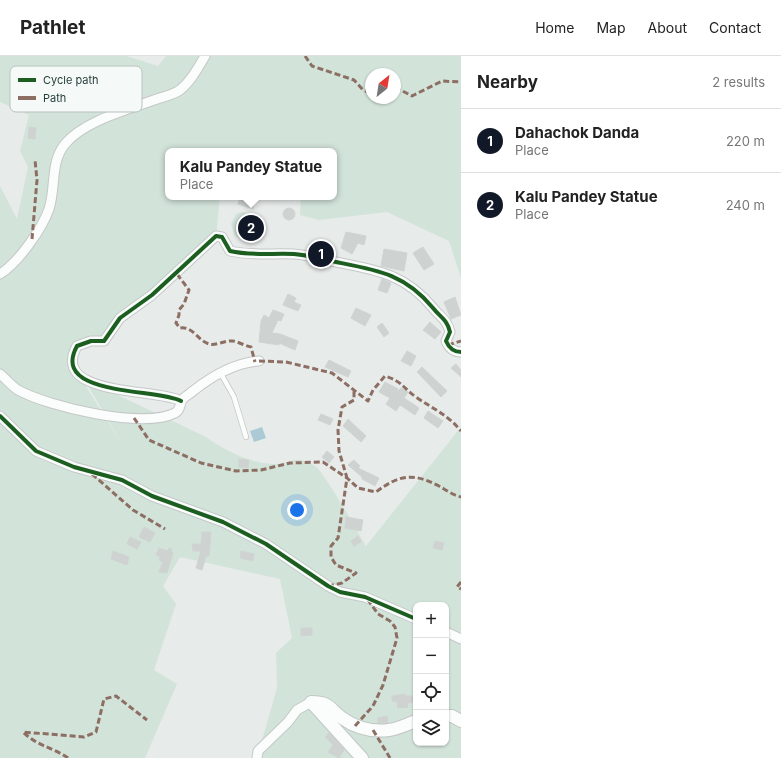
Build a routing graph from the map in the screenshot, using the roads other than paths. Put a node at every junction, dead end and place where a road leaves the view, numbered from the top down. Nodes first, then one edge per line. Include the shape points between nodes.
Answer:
1 (205, 56) edge
2 (142, 104) edge
3 (120, 112) edge
4 (0, 274) edge
5 (461, 352) edge
6 (259, 361) dead end
7 (220, 372) junction
8 (0, 374) edge
9 (181, 401) junction
10 (0, 416) edge
11 (246, 437) dead end
12 (413, 618) edge
13 (449, 634) edge
14 (461, 640) edge
15 (311, 702) junction
16 (449, 716) edge
17 (461, 721) edge
18 (413, 722) edge
19 (257, 758) edge
20 (362, 758) edge

1 - 2 street via 192,78 178,91
3 - 4 street via 81,131 65,144 57,157 49,208 32,239 7,270
5 - 9 street via 450,349 446,341 450,332 448,322 417,291 386,272 294,254 234,252 230,251 222,238 216,236 152,295 120,318 104,341 91,341 77,346 73,354 72,364 79,376 93,384 174,397
6 - 7 street
7 - 9 street
7 - 11 lane via 234,397
8 - 9 street via 17,389 29,395 98,414 134,418 162,417 176,413
10 - 12 street via 36,451 74,467 122,480 152,496 223,522 266,544 328,586 340,592 365,597
13 - 14 street
15 - 18 street via 330,705 341,717 363,728 390,730
15 - 19 street via 297,710 258,751
15 - 20 street
16 - 17 street

